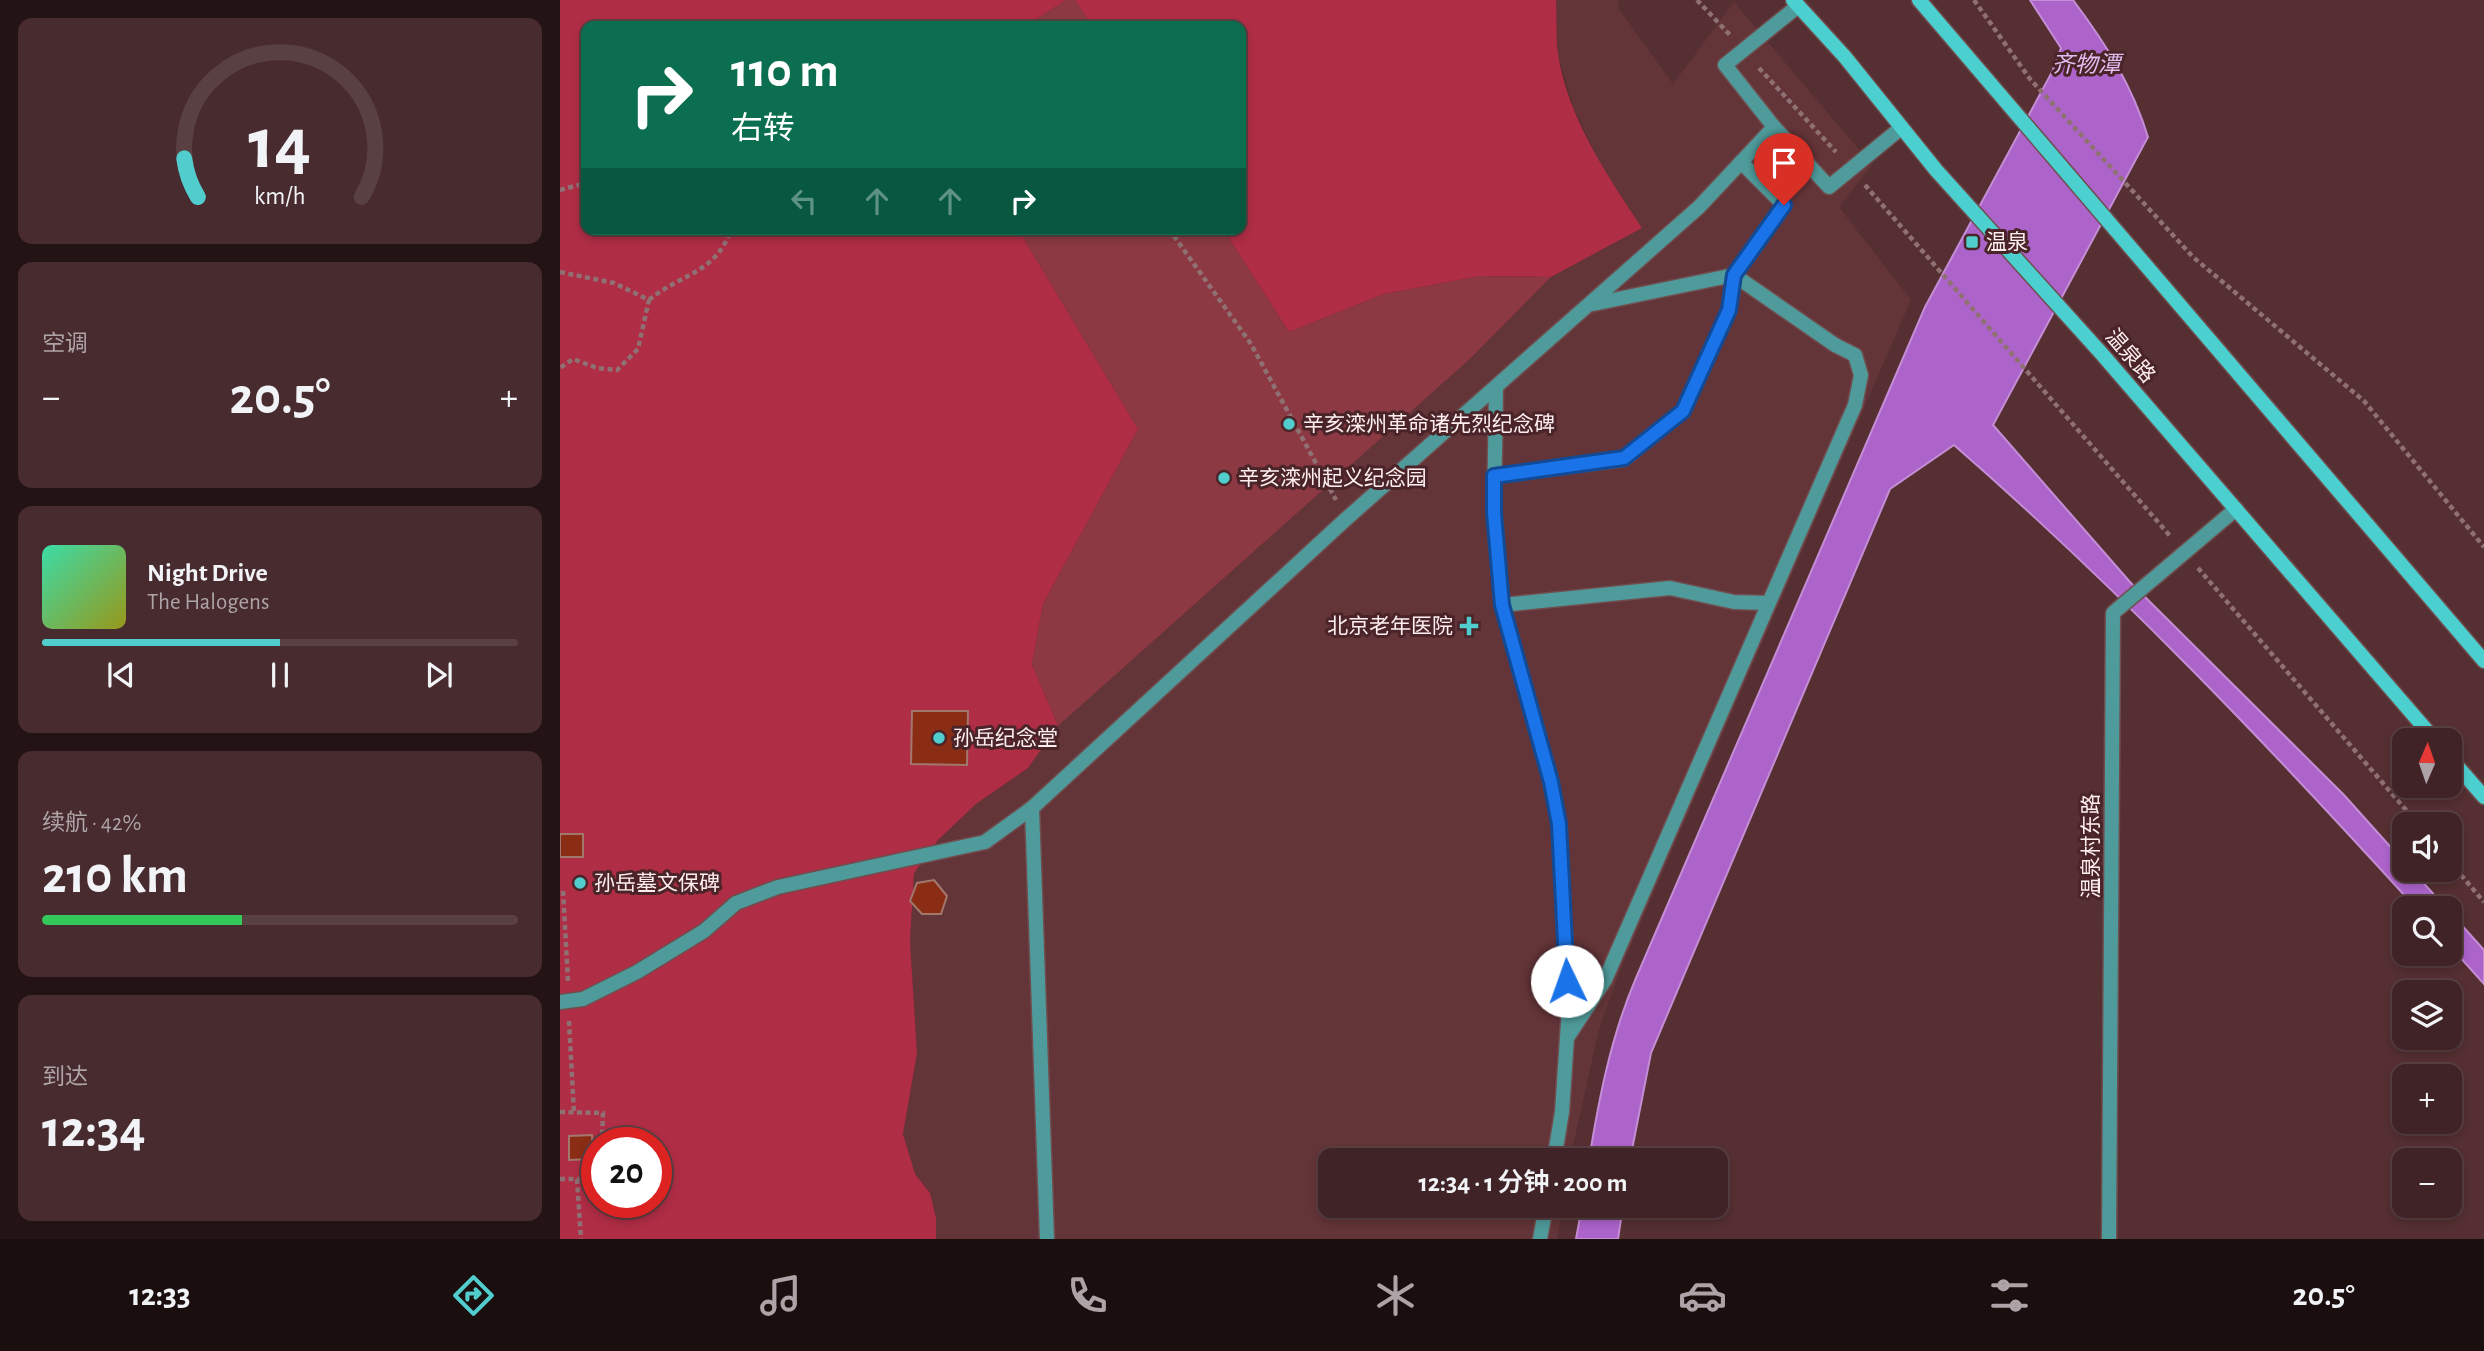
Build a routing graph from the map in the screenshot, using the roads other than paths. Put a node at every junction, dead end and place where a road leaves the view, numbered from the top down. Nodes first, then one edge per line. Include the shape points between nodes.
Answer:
1 (1919, 0) edge
2 (1795, 3) edge
3 (1774, 127) junction
4 (1902, 128) junction
5 (1741, 162) junction
6 (1734, 275) junction
7 (1592, 304) junction
8 (1496, 390) junction
9 (1494, 476) junction
10 (2235, 509) junction
11 (1768, 603) junction
12 (1502, 605) junction
13 (2484, 661) edge
14 (2425, 728) edge
15 (2462, 772) edge
16 (2484, 797) edge
17 (1032, 808) junction
18 (560, 1002) edge
19 (1567, 1038) junction
20 (1556, 1148) edge
21 (1544, 1218) edge
22 (1047, 1239) edge
23 (1540, 1239) edge
24 (2109, 1239) edge

1 - 13 main road
2 - 3 street via 1725,65
2 - 4 main road, 温泉路
3 - 4 street via 1829,187
3 - 5 street
4 - 10 main road, 温泉路
5 - 6 street via 1784,205
5 - 7 street via 1699,207
6 - 7 street
6 - 9 street via 1729,310 1683,411 1624,458
6 - 11 street via 1854,355 1861,376 1855,405
7 - 8 street
8 - 9 street
8 - 17 street via 1346,519
9 - 12 street
10 - 14 main road, 温泉路
10 - 24 street, 温泉村东路 via 2113,613
11 - 12 street via 1734,603 1670,588
11 - 19 street via 1605,980
12 - 19 street via 1559,824
15 - 16 main road
17 - 18 street via 985,842 778,887 736,903 704,931 637,972 583,999
17 - 22 street
19 - 20 street
21 - 23 street

